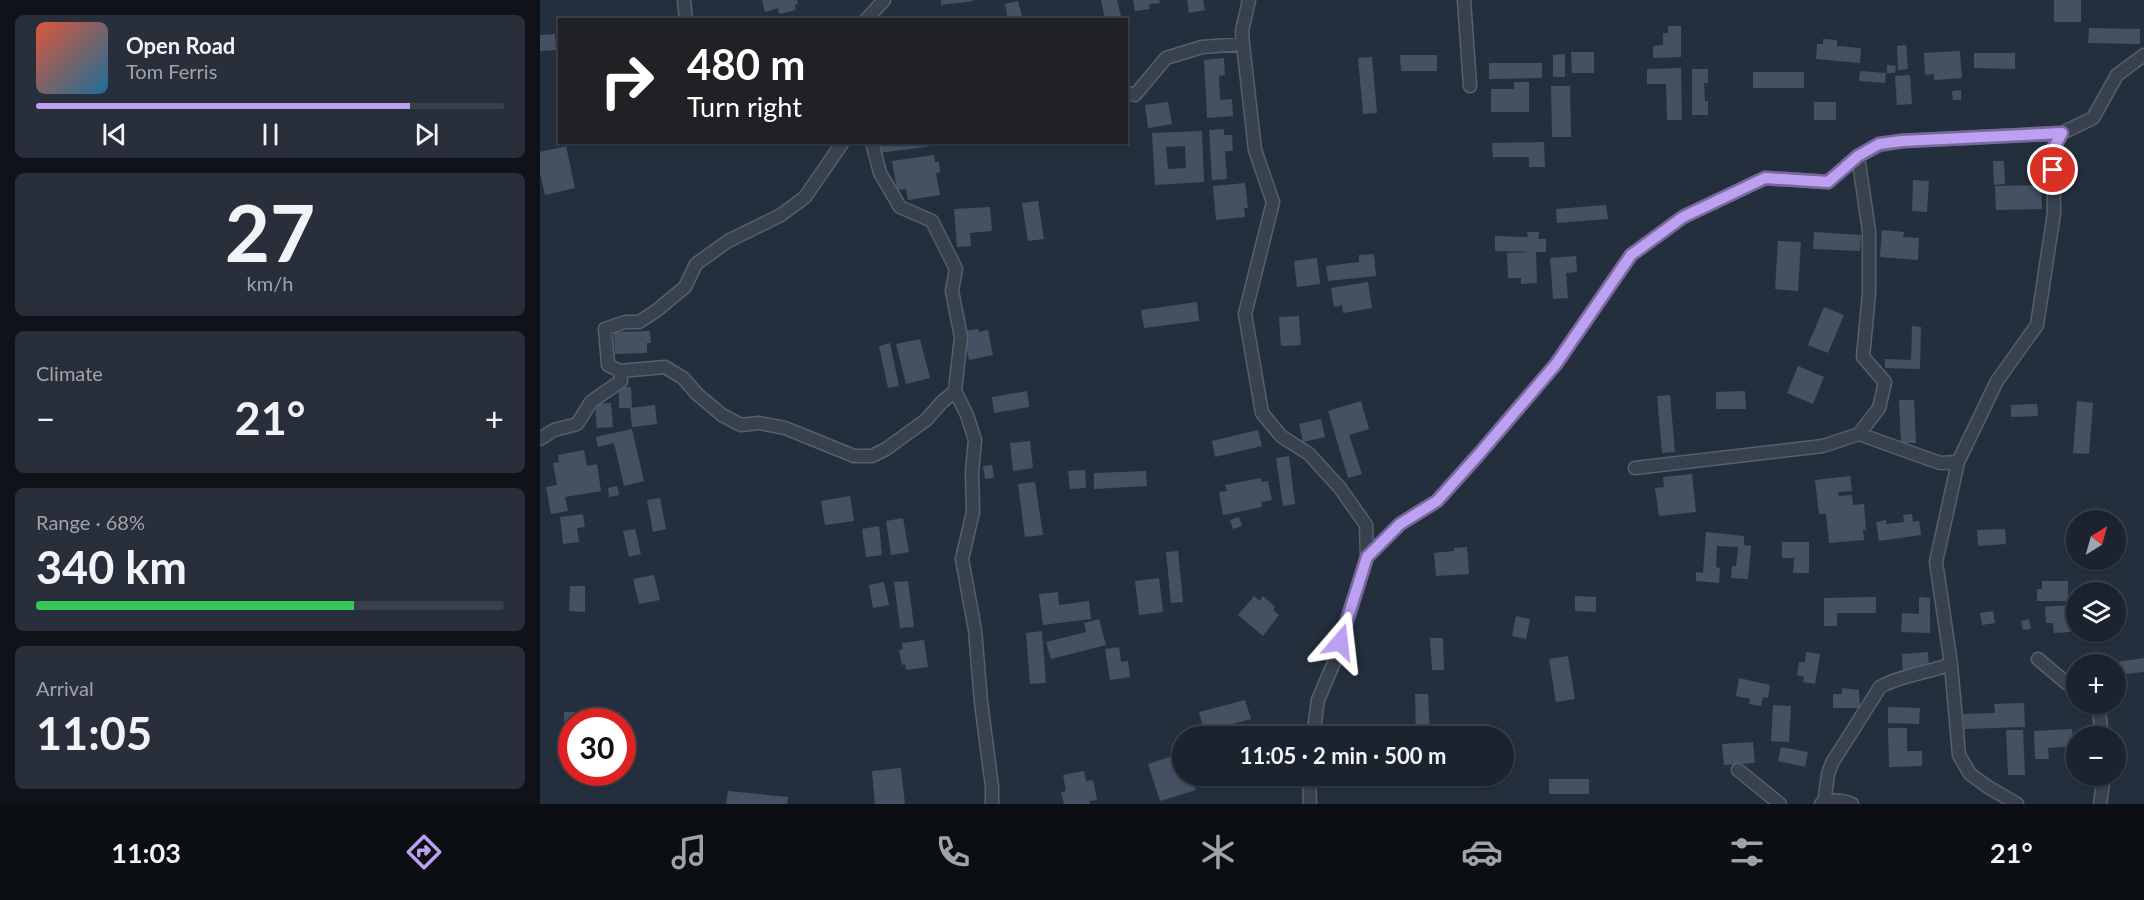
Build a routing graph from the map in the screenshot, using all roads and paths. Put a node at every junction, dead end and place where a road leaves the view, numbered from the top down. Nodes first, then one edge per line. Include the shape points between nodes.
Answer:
1 (684, 0) edge
2 (884, 0) edge
3 (1249, 0) edge
4 (1464, 0) edge
5 (686, 18) edge
6 (868, 18) edge
7 (1243, 44) junction
8 (2144, 55) edge
9 (1470, 86) dead end
10 (1128, 93) edge
11 (2062, 133) junction
12 (842, 144) edge
13 (873, 144) edge
14 (1858, 156) junction
15 (620, 371) junction
16 (955, 391) junction
17 (1859, 434) junction
18 (540, 439) edge
19 (1958, 462) junction
20 (1635, 468) dead end
21 (1367, 557) junction
22 (2038, 659) dead end
23 (1951, 664) junction
24 (2066, 683) edge
25 (1314, 726) edge
26 (1738, 770) dead end
27 (1309, 786) edge
28 (2103, 786) edge
29 (1823, 803) edge
30 (992, 804) edge
31 (1310, 804) edge
32 (1780, 804) edge
33 (1852, 804) edge
34 (2017, 804) edge
35 (2100, 804) edge

1 - 5 street
2 - 6 street
3 - 7 street
4 - 9 street
7 - 10 street via 1202,47 1166,58 1135,95
7 - 21 street via 1255,150 1272,202 1245,314 1262,413 1281,436 1309,454 1340,488 1365,525
8 - 11 street via 2117,75 2093,118
11 - 14 street via 1902,141 1879,144
11 - 19 street via 2053,149 2054,213 2037,325 1997,381
12 - 15 street via 805,197 696,264 686,287 656,312 639,322 605,329 608,365
13 - 16 street via 880,173 900,207 932,221 956,269 952,291 961,337
14 - 17 street via 1869,231 1863,357 1886,382 1879,408
14 - 21 street via 1828,182 1765,178 1683,217 1631,255 1556,364 1480,453 1437,501 1400,524
15 - 16 street via 665,367 683,378 722,415 741,425 759,423 785,428 854,456 872,456 886,449 926,420
15 - 18 street via 621,381 591,402 577,424 554,430
16 - 30 street via 975,440 973,513 962,559 975,630
17 - 19 street via 1940,463
17 - 20 street via 1823,446
19 - 23 street via 1936,562
21 - 25 street via 1335,660 1318,700
22 - 24 street
23 - 29 street via 1880,687 1832,763
23 - 34 street via 1959,755 1970,774
26 - 32 street
27 - 31 street
28 - 35 street
29 - 33 street

